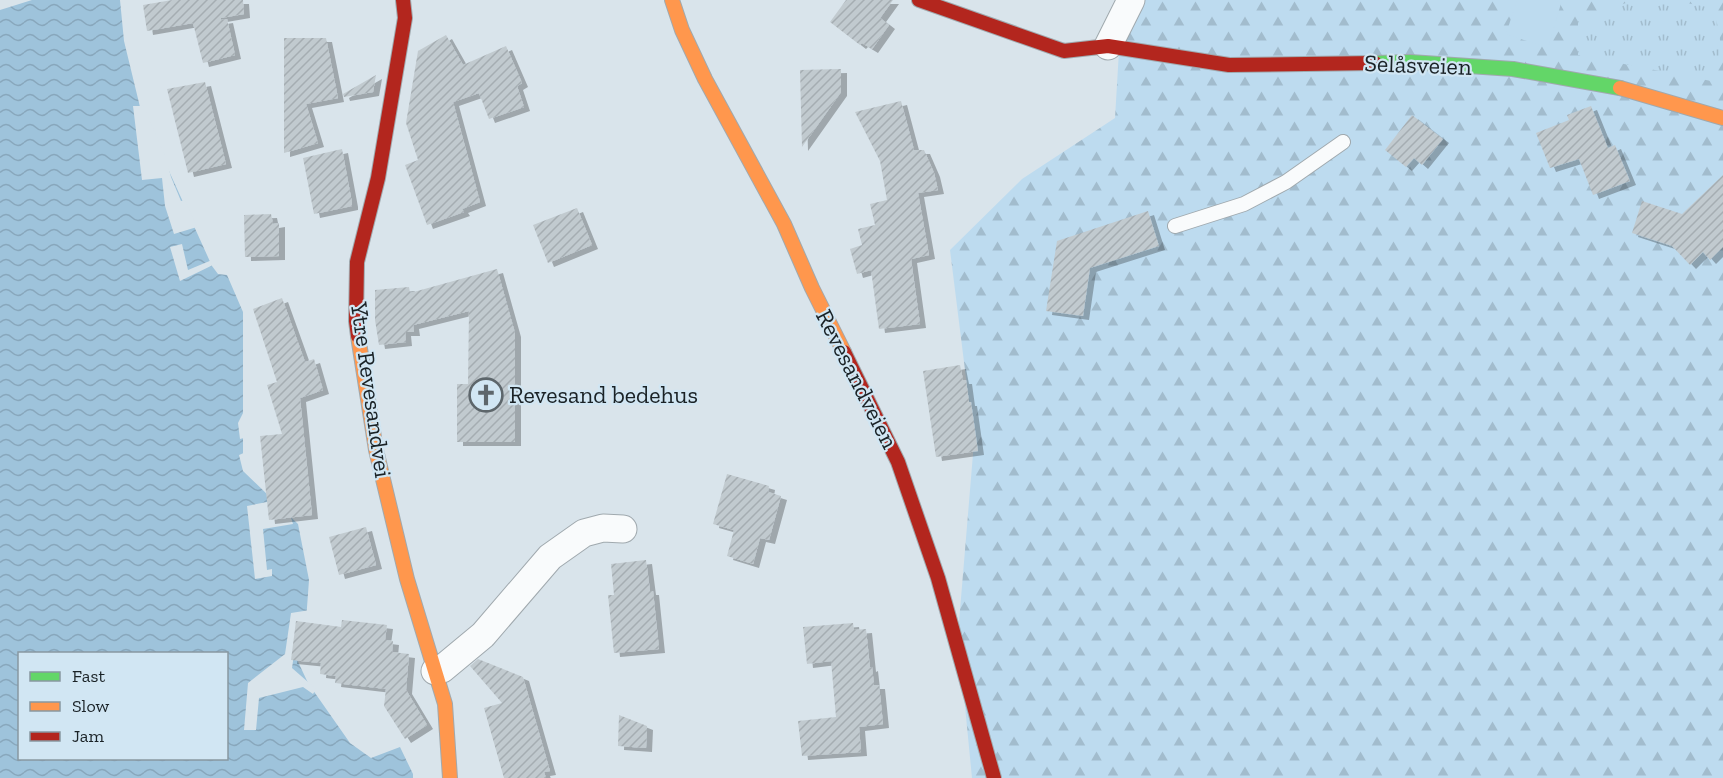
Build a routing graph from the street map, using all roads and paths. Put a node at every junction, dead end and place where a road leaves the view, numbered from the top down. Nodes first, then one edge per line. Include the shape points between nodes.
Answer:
1 (404, 0) edge
2 (672, 0) edge
3 (919, 0) edge
4 (1131, 0) edge
5 (1108, 46) junction
6 (1723, 118) edge
7 (1343, 142) dead end
8 (1175, 226) dead end
9 (623, 529) dead end
10 (435, 671) junction
11 (450, 778) edge
12 (994, 778) edge

1 - 10 street, Ytre Revesandvei via 405,18 378,178 357,262 356,321 376,450 407,579
2 - 12 street, Revesandveien via 705,79 783,224 898,462 938,578
3 - 5 street, Selåsveien via 1064,51
4 - 5 street
5 - 6 street, Selåsveien via 1229,65 1410,62 1513,69 1622,88
7 - 8 lane via 1286,182 1245,204
9 - 10 street via 603,528 584,534 550,557 483,635
10 - 11 street, Ytre Revesandvei via 445,704

